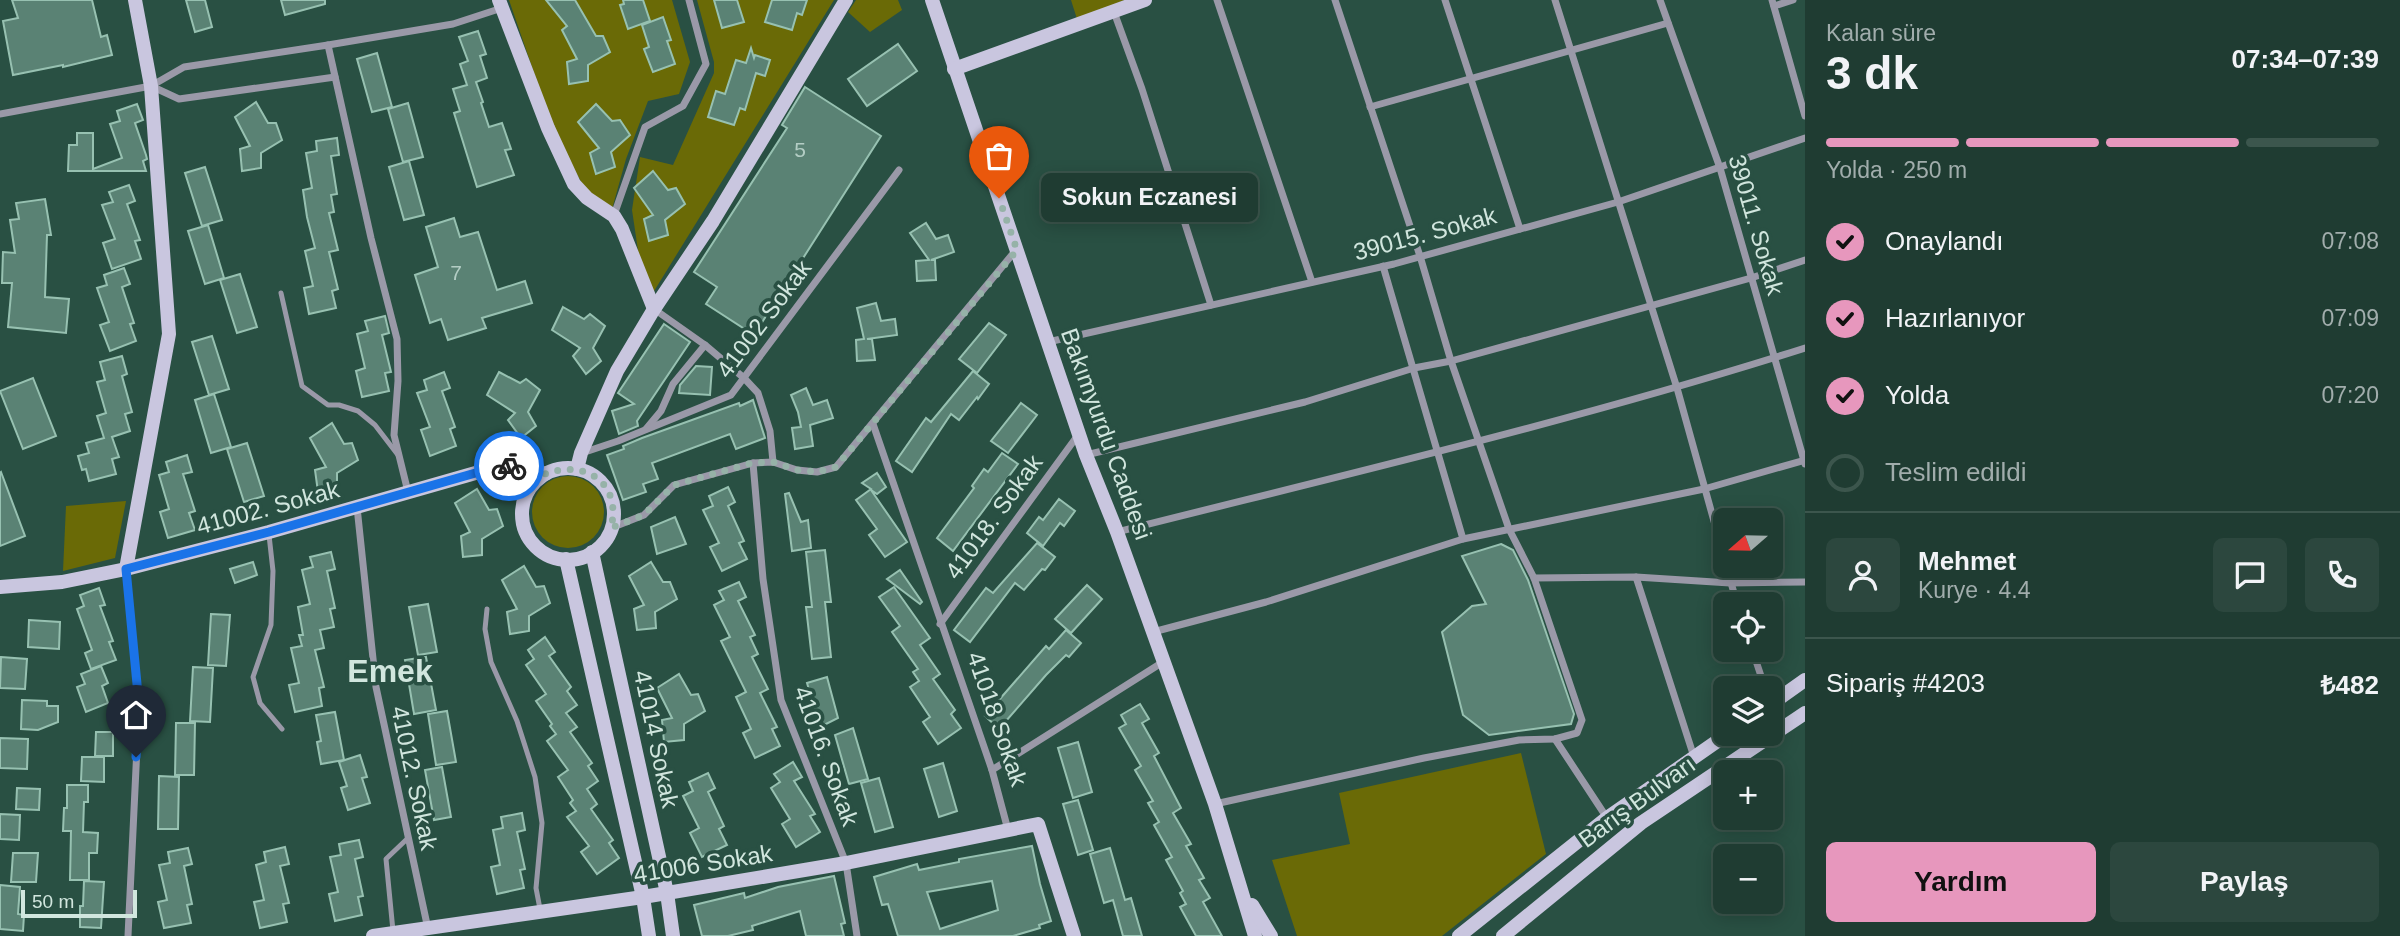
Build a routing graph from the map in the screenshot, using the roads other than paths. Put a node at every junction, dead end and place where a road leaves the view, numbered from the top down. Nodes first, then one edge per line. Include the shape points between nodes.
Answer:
1 (135, 0) edge
2 (689, 0) edge
3 (846, 0) edge
4 (932, 0) edge
5 (1145, 0) edge
6 (1217, 0) edge
7 (1335, 0) edge
8 (1445, 0) edge
9 (1555, 0) edge
10 (1660, 0) edge
11 (1793, 0) edge
12 (1773, 3) edge
13 (500, 4) edge
14 (1114, 12) junction
15 (1668, 23) junction
16 (328, 45) junction
17 (1572, 49) junction
18 (954, 69) junction
19 (335, 77) junction
20 (1471, 78) junction
21 (151, 86) junction
22 (1370, 107) junction
23 (0, 114) edge
24 (1805, 116) edge
25 (1805, 138) edge
26 (1720, 167) junction
27 (899, 170) dead end
28 (1618, 202) junction
29 (614, 216) junction
30 (1520, 229) junction
31 (1017, 250) junction
32 (1420, 256) junction
33 (1805, 260) edge
34 (1383, 266) junction
35 (1751, 278) junction
36 (1312, 282) junction
37 (281, 293) dead end
38 (1211, 305) junction
39 (1650, 305) junction
40 (654, 309) junction
41 (1048, 342) junction
42 (705, 345) junction
43 (1805, 348) edge
44 (1774, 358) junction
45 (1451, 361) junction
46 (1414, 368) junction
47 (744, 378) junction
48 (1677, 388) junction
49 (873, 425) junction
50 (646, 430) junction
51 (1079, 434) junction
52 (1480, 441) junction
53 (1437, 452) junction
54 (581, 453) junction
55 (1086, 455) junction
56 (400, 458) junction
57 (1805, 461) edge
58 (773, 462) junction
59 (752, 463) junction
60 (578, 469) junction
61 (545, 474) junction
62 (1704, 489) junction
63 (408, 493) junction
64 (357, 507) junction
65 (611, 528) junction
66 (1509, 529) junction
67 (269, 532) junction
68 (1116, 532) junction
69 (1463, 539) junction
70 (592, 552) junction
71 (566, 559) junction
72 (126, 569) junction
73 (1636, 577) junction
74 (1535, 578) junction
75 (1805, 582) edge
76 (1730, 583) junction
77 (0, 587) edge
78 (1733, 592) edge
79 (487, 609) dead end
80 (940, 624) junction
81 (1153, 632) junction
82 (1163, 662) junction
83 (1805, 680) edge
84 (1783, 696) edge
85 (1805, 713) edge
86 (282, 729) dead end
87 (1555, 739) junction
88 (1713, 745) edge
89 (1695, 758) junction
90 (992, 770) junction
91 (1215, 804) junction
92 (1607, 818) junction
93 (1008, 830) junction
94 (407, 839) junction
95 (846, 863) junction
96 (1238, 883) junction
97 (667, 894) junction
98 (643, 897) junction
99 (541, 912) junction
100 (428, 930) junction
101 (393, 935) edge
102 (128, 936) edge
103 (373, 936) edge
104 (649, 936) edge
105 (673, 936) edge
106 (857, 936) edge
107 (1074, 936) edge
108 (1255, 936) edge
109 (1271, 936) edge
110 (1459, 936) edge
111 (1503, 936) edge

1 - 21 street
2 - 29 street via 706,64 683,106 645,127
3 - 40 street via 713,221
4 - 18 street, Bakımyurdu Caddesi
5 - 14 street
6 - 36 street
7 - 22 street
8 - 20 street
9 - 17 street
10 - 15 street, 39011. Sokak
11 - 12 street
12 - 24 street
13 - 16 street via 453,24
13 - 29 street via 574,184
14 - 18 street
14 - 38 street
15 - 17 street
15 - 26 street, 39011. Sokak
16 - 19 street
16 - 21 street via 184,67
17 - 20 street
17 - 28 street
18 - 31 street, Bakımyurdu Caddesi
19 - 21 street via 179,99
19 - 56 street via 397,339 394,435
20 - 22 street
20 - 30 street
21 - 23 street
21 - 72 street via 169,334
22 - 32 street
25 - 26 street, 39015. Sokak
26 - 28 street, 39015. Sokak
26 - 35 street, 39011. Sokak
27 - 47 street, 41002 Sokak
28 - 30 street, 39015. Sokak
28 - 39 street
29 - 40 street
30 - 32 street, 39015. Sokak
31 - 41 street, Bakımyurdu Caddesi
31 - 49 street
32 - 34 street, 39015. Sokak
32 - 45 street
33 - 35 street
34 - 36 street, 39015. Sokak
34 - 46 street
35 - 39 street
35 - 44 street, 39011. Sokak
36 - 38 street, 39015. Sokak
37 - 56 lane via 302,386 328,405 358,411
38 - 41 street, 39015. Sokak
39 - 45 street
39 - 48 street
40 - 42 street
40 - 54 street via 617,372
41 - 51 street, Bakımyurdu Caddesi
42 - 47 street
42 - 50 street via 673,384
43 - 44 street
44 - 48 street
44 - 57 street, 39011. Sokak
45 - 46 street
45 - 52 street
46 - 53 street
46 - 55 street via 1306,402
47 - 50 street, 41002 Sokak via 731,396
47 - 58 street via 758,393 770,431
48 - 52 street
48 - 62 street
49 - 58 street via 836,467 817,472
49 - 80 street, 41018 Sokak
50 - 54 street, 41002 Sokak
51 - 55 street, Bakımyurdu Caddesi
51 - 80 street, 41018. Sokak
52 - 53 street
52 - 66 street
53 - 68 street
53 - 69 street
54 - 60 street
55 - 68 street, Bakımyurdu Caddesi
56 - 63 street
57 - 62 street
58 - 59 street
59 - 65 street via 674,485 644,515
59 - 95 street, 41016. Sokak via 781,700
60 - 61 street via 560,468
60 - 65 street via 602,482 612,499
61 - 63 street, 41002. Sokak via 526,467 500,466
61 - 71 street via 524,497 522,519 535,547
62 - 66 street
62 - 76 street
63 - 64 street, 41002. Sokak
64 - 67 street, 41002. Sokak
64 - 94 street, 41012. Sokak via 376,687
65 - 70 street via 602,546
66 - 69 street
66 - 74 street
67 - 72 street, 41002. Sokak
67 - 86 lane via 271,625 253,677 260,704
68 - 81 street, Bakımyurdu Caddesi
69 - 81 street via 1266,602
70 - 71 street
70 - 97 street, 41014 Sokak
71 - 98 street, 41014 Sokak
72 - 77 street, 41002. Sokak via 62,582
72 - 102 street via 139,705
73 - 74 street
73 - 76 street
73 - 89 street
74 - 87 street via 1582,720 1577,733
75 - 76 street
76 - 78 street
79 - 99 lane via 491,662 535,777 542,823 536,888
80 - 90 street, 41018 Sokak
81 - 82 street, Bakımyurdu Caddesi
82 - 90 street
82 - 91 street, Bakımyurdu Caddesi
83 - 84 street
85 - 111 street, Barış Bulvarı via 1641,823
87 - 91 street via 1519,740
87 - 92 street
88 - 89 street, Barış Bulvarı
89 - 92 street, Barış Bulvarı
90 - 93 street, 41018 Sokak
91 - 96 street, Bakımyurdu Caddesi
92 - 110 street, Barış Bulvarı
93 - 95 street, 41006 Sokak
93 - 107 street, 41006 Sokak via 1038,824
94 - 100 street, 41012. Sokak
94 - 101 lane via 386,859
95 - 97 street, 41006 Sokak
95 - 106 street, 41016. Sokak
96 - 108 street, Bakımyurdu Caddesi
96 - 109 street, Bakımyurdu Caddesi
97 - 98 street, 41006 Sokak
97 - 105 street, 41014 Sokak
98 - 99 street, 41006 Sokak
98 - 104 street, 41014 Sokak
99 - 100 street, 41006 Sokak
100 - 101 street, 41006 Sokak
101 - 103 street, 41006 Sokak

